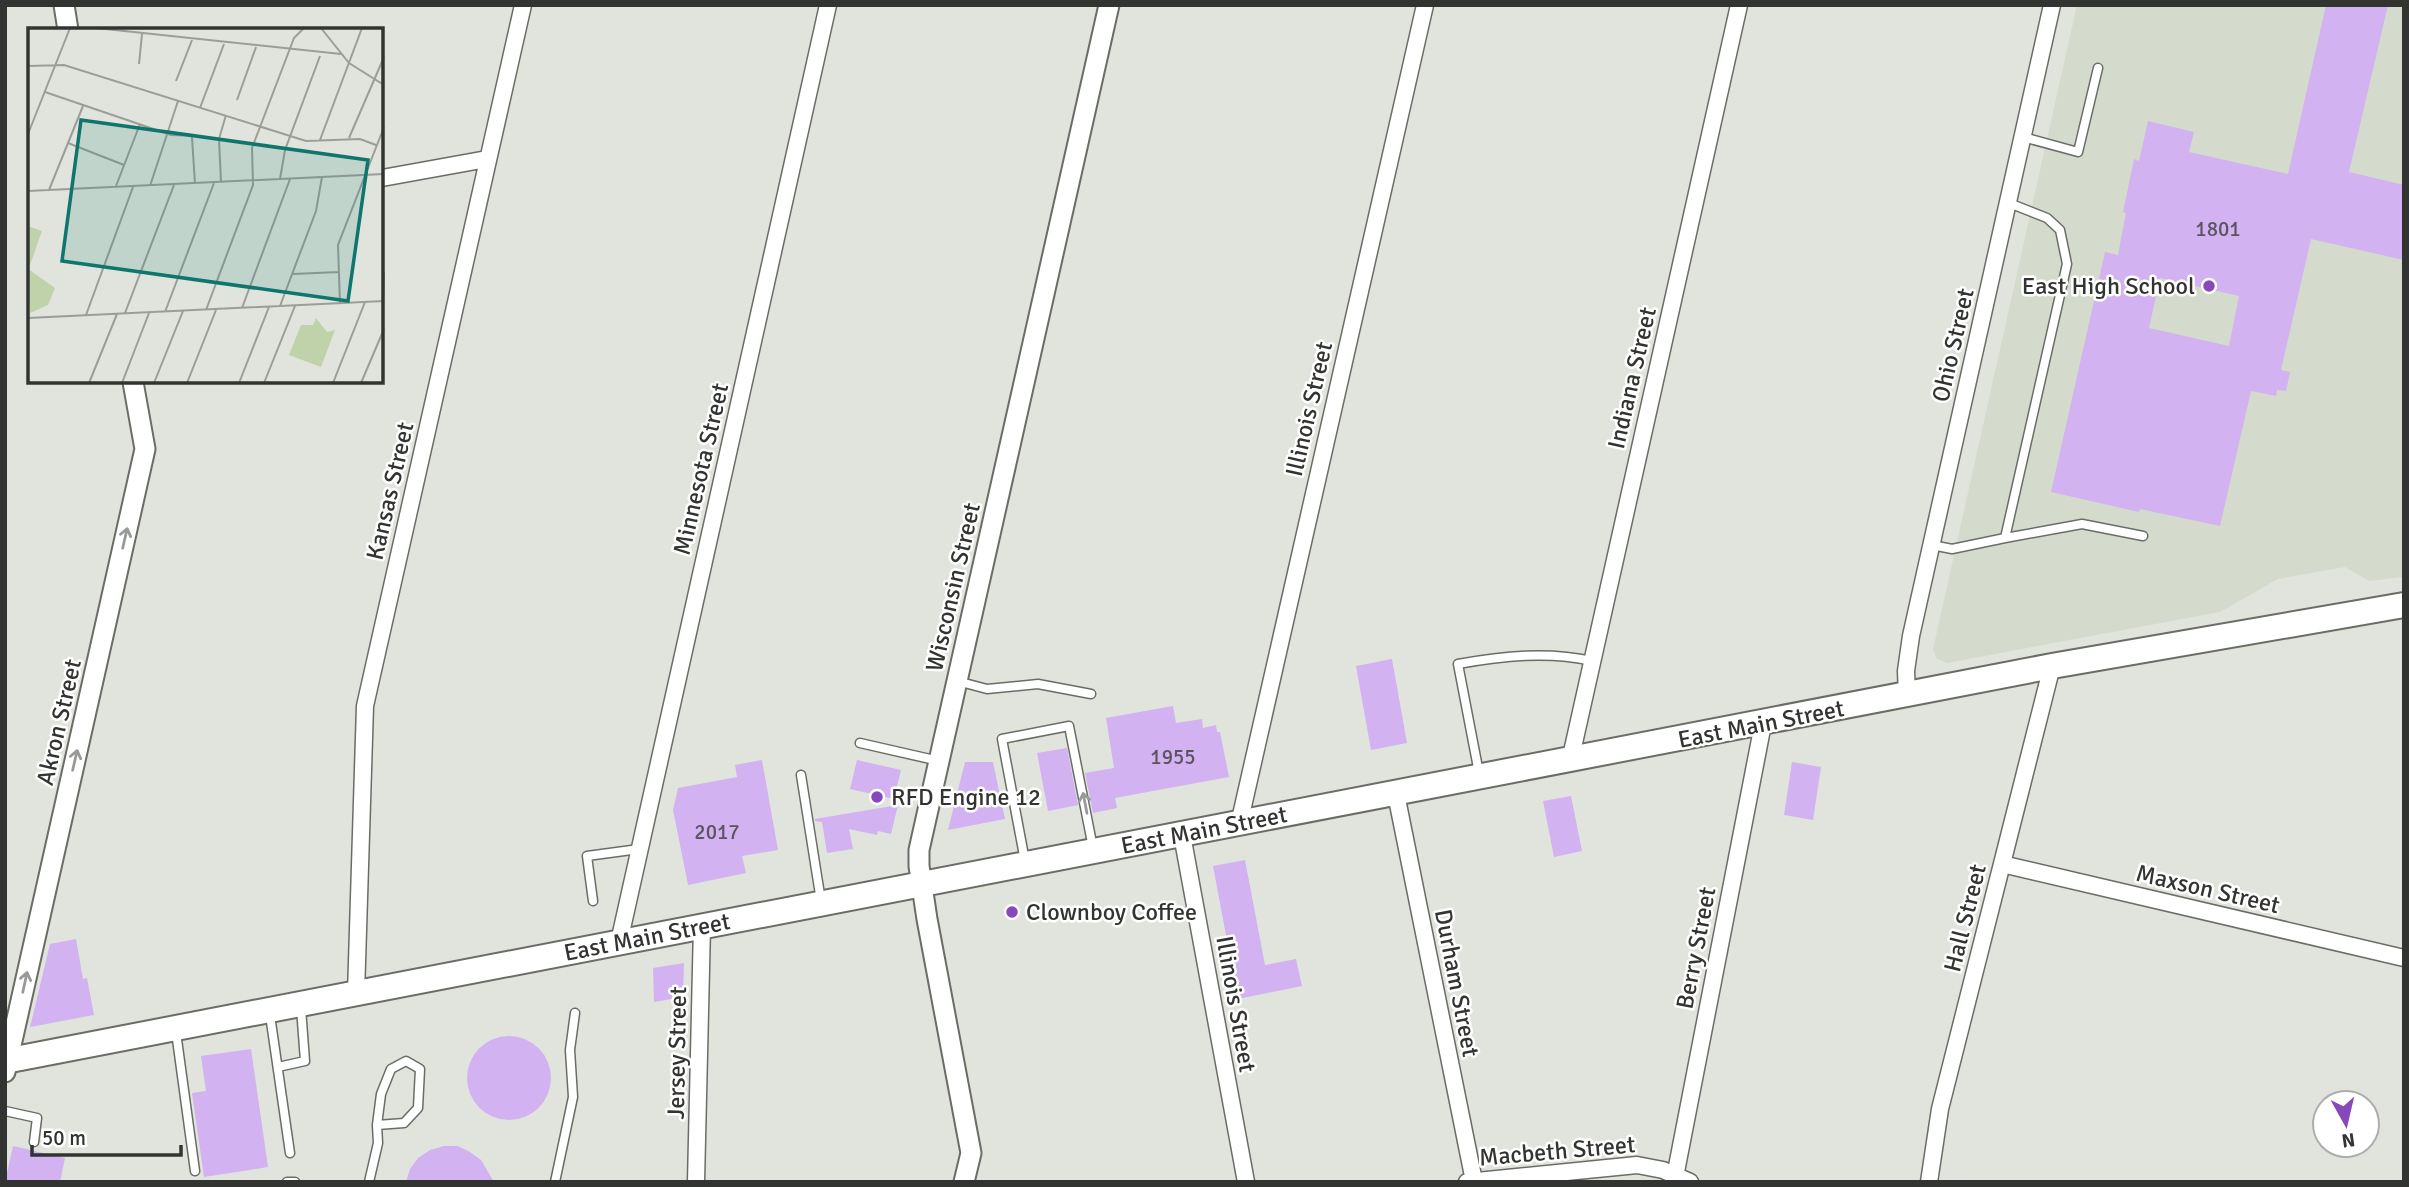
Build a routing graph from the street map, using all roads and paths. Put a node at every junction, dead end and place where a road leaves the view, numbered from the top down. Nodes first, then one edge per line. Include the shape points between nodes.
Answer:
1 (64, 5) edge
2 (523, 5) edge
3 (828, 5) edge
4 (1109, 5) edge
5 (1425, 5) edge
6 (1739, 5) edge
7 (2052, 5) edge
8 (68, 28) edge
9 (2098, 68) dead end
10 (2023, 137) junction
11 (487, 159) junction
12 (383, 178) edge
13 (2009, 203) junction
14 (133, 383) edge
15 (2143, 536) dead end
16 (2005, 538) junction
17 (1931, 545) junction
18 (2404, 605) edge
19 (1592, 662) junction
20 (2052, 667) junction
21 (957, 681) junction
22 (1091, 694) dead end
23 (1907, 696) junction
24 (1763, 724) junction
25 (860, 743) dead end
26 (939, 761) junction
27 (1570, 761) junction
28 (801, 775) dead end
29 (1480, 778) junction
30 (1396, 794) junction
31 (1239, 824) junction
32 (1182, 835) junction
33 (639, 849) junction
34 (1094, 851) junction
35 (1026, 864) junction
36 (2002, 864) junction
37 (921, 884) junction
38 (593, 901) dead end
39 (822, 904) junction
40 (702, 926) junction
41 (619, 942) junction
42 (2404, 958) edge
43 (356, 994) junction
44 (300, 1005) junction
45 (270, 1012) junction
46 (575, 1013) dead end
47 (176, 1029) junction
48 (6, 1065) edge
49 (278, 1067) junction
50 (5, 1111) edge
51 (377, 1125) junction
52 (34, 1142) dead end
53 (290, 1153) dead end
54 (195, 1171) dead end
55 (1679, 1180) edge
56 (1474, 1181) edge
57 (287, 1182) edge
58 (296, 1182) edge
59 (369, 1182) edge
60 (555, 1182) edge
61 (696, 1182) edge
62 (964, 1182) edge
63 (1246, 1182) edge
64 (1467, 1182) edge
65 (1929, 1182) edge

1 - 8 street
2 - 11 street, Kansas Street
3 - 33 street, Minnesota Street
4 - 21 street, Wisconsin Street
5 - 31 street, Illinois Street
6 - 19 street, Indiana Street
7 - 10 street, Ohio Street
9 - 10 lane via 2078,152
10 - 13 street, Ohio Street
11 - 12 street
11 - 43 street, Kansas Street via 365,706
13 - 16 lane via 2047,218 2060,230 2067,264
13 - 17 street, Ohio Street
48 -> 14 street, Akron Street via 145,449
15 - 16 lane via 2082,524
16 - 17 lane via 1952,549
17 - 23 street, Ohio Street via 1908,654
18 - 20 main road, East Main Street
19 - 27 street, Indiana Street
19 - 29 lane via 1573,657 1506,656 1458,664
20 - 23 main road, East Main Street
20 - 36 street, Hall Street
21 - 22 lane via 987,689 1038,684
21 - 26 street, Wisconsin Street
23 - 24 main road, East Main Street
24 - 27 main road, East Main Street
24 - 55 street, Berry Street
25 - 26 lane
26 - 37 street, Wisconsin Street via 919,850
27 - 29 main road, East Main Street
28 - 39 lane
29 - 30 main road, East Main Street
30 - 31 main road, East Main Street
30 - 56 street, Durham Street
31 - 32 main road, East Main Street
32 - 34 main road, East Main Street
32 - 63 street, Illinois Street
33 - 38 lane via 587,856
33 - 41 street, Minnesota Street
34 - 35 main road, East Main Street
34 -> 35 lane via 1069,726 1002,739
35 - 37 main road, East Main Street
36 - 42 street, Maxson Street
36 - 65 street, Hall Street via 1940,1109
37 - 39 main road, East Main Street
37 - 62 street, Wisconsin Street via 971,1153
39 - 40 main road, East Main Street
40 - 41 main road, East Main Street
40 - 61 street, Jersey Street
41 - 43 main road, East Main Street
43 - 44 main road, East Main Street
44 - 45 main road, East Main Street
44 - 49 lane via 305,1061
45 - 47 main road, East Main Street
45 - 49 lane
46 - 60 lane via 570,1050 573,1097
47 - 48 main road, East Main Street
47 - 54 lane
49 - 53 lane
50 - 52 lane via 37,1118
51 - 51 lane via 404,1123 418,1108 421,1069 406,1061 391,1069 381,1094
51 - 59 lane via 379,1143
55 - 56 street, Macbeth Street via 1650,1166 1637,1166
56 - 64 street, Macbeth Street
57 - 58 lane

